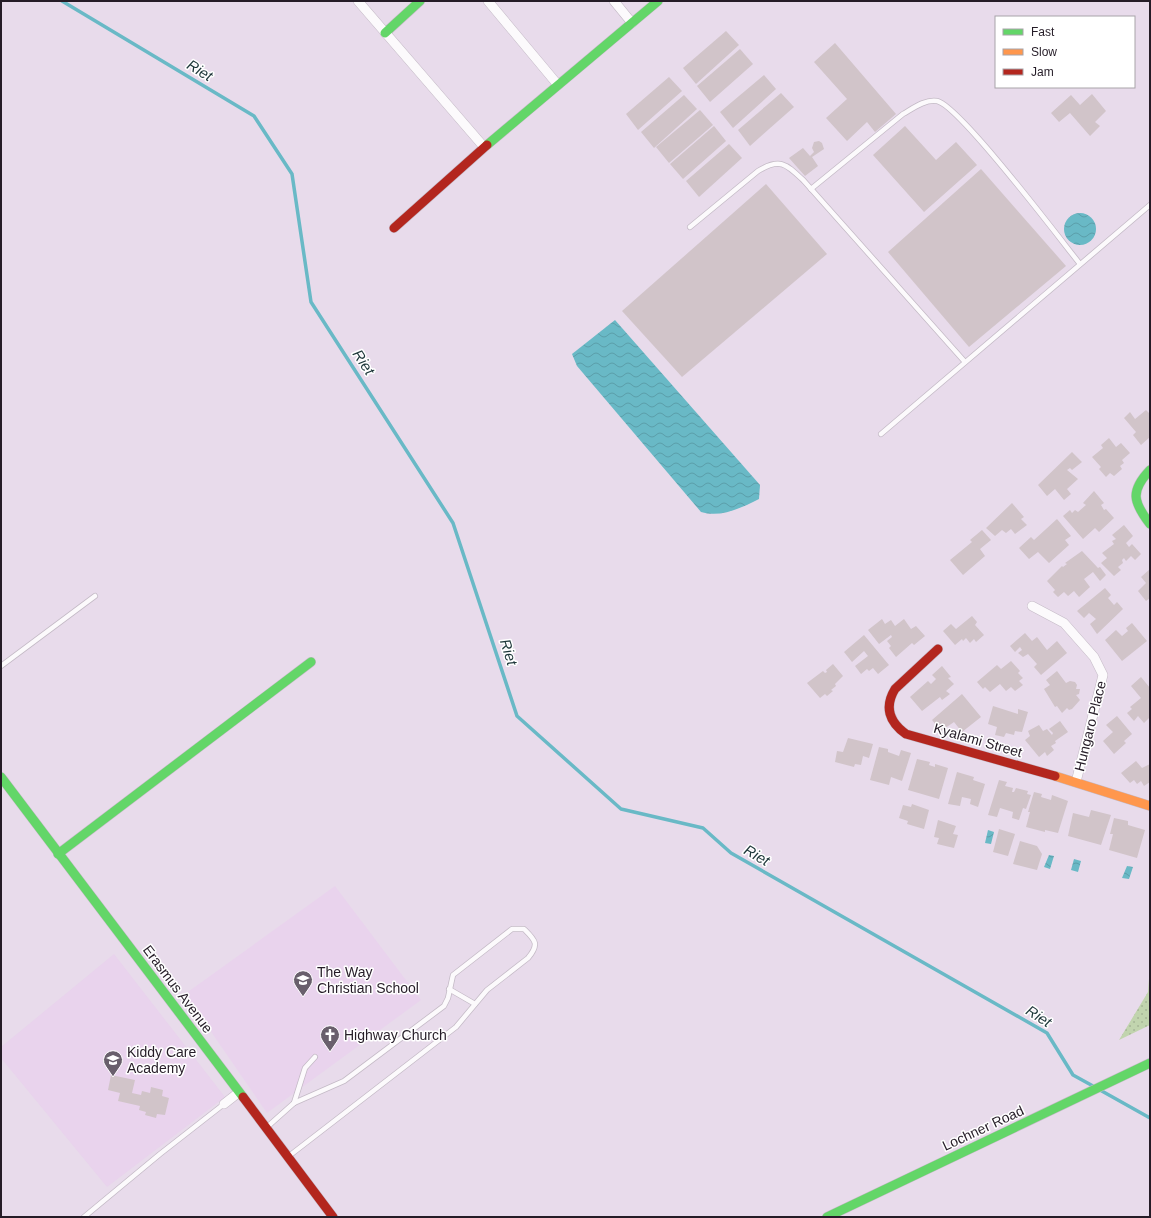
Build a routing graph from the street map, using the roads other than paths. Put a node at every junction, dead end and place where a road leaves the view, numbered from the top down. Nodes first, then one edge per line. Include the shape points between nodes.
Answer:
1 (358, 1) edge
2 (420, 1) edge
3 (488, 1) edge
4 (614, 1) edge
5 (658, 1) edge
6 (632, 23) junction
7 (385, 33) junction
8 (558, 85) junction
9 (484, 147) junction
10 (811, 189) junction
11 (1150, 205) edge
12 (690, 227) dead end
13 (394, 228) dead end
14 (1080, 264) junction
15 (965, 362) junction
16 (881, 434) dead end
17 (1150, 470) edge
18 (1150, 524) edge
19 (95, 596) dead end
20 (1032, 606) dead end
21 (938, 649) dead end
22 (311, 662) dead end
23 (1, 666) edge
24 (1, 777) edge
25 (1076, 782) junction
26 (1150, 806) edge
27 (58, 854) junction
28 (449, 989) junction
29 (475, 1004) junction
30 (315, 1057) dead end
31 (1150, 1063) edge
32 (238, 1093) junction
33 (294, 1103) junction
34 (224, 1104) joint
35 (265, 1128) junction
36 (288, 1158) junction
37 (84, 1217) edge
38 (333, 1217) edge
39 (827, 1217) edge

1 - 7 street
2 - 7 street
3 - 8 street
4 - 6 street
5 - 6 street
6 - 8 street
7 - 9 street
8 - 9 street
9 - 13 street
10 - 12 lane via 784,164 769,164
10 - 14 lane via 903,114 936,100 964,123 999,162
10 - 15 lane
11 - 14 lane
14 - 15 lane
15 - 16 lane
17 - 18 street via 1138,483 1135,492 1140,513
19 - 23 lane
20 - 25 street, Hungaro Place via 1064,623 1094,657 1103,675
21 - 25 street, Kyalami Street via 889,697 890,718 898,729 906,734
22 - 27 street
24 - 27 street, Erasmus Avenue
25 - 26 street, Kyalami Street
27 - 32 street, Erasmus Avenue
28 - 29 lane
28 - 29 lane via 453,975 512,929 524,929 534,939 534,952 487,990
28 - 33 lane via 444,1006 357,1071 335,1085
29 - 36 lane via 456,1027
30 - 33 lane via 306,1068
31 - 39 street, Lochner Road
32 - 34 street
32 - 35 street, Erasmus Avenue
33 - 35 lane
34 - 37 lane
35 - 36 street, Erasmus Avenue
36 - 38 street, Erasmus Avenue

